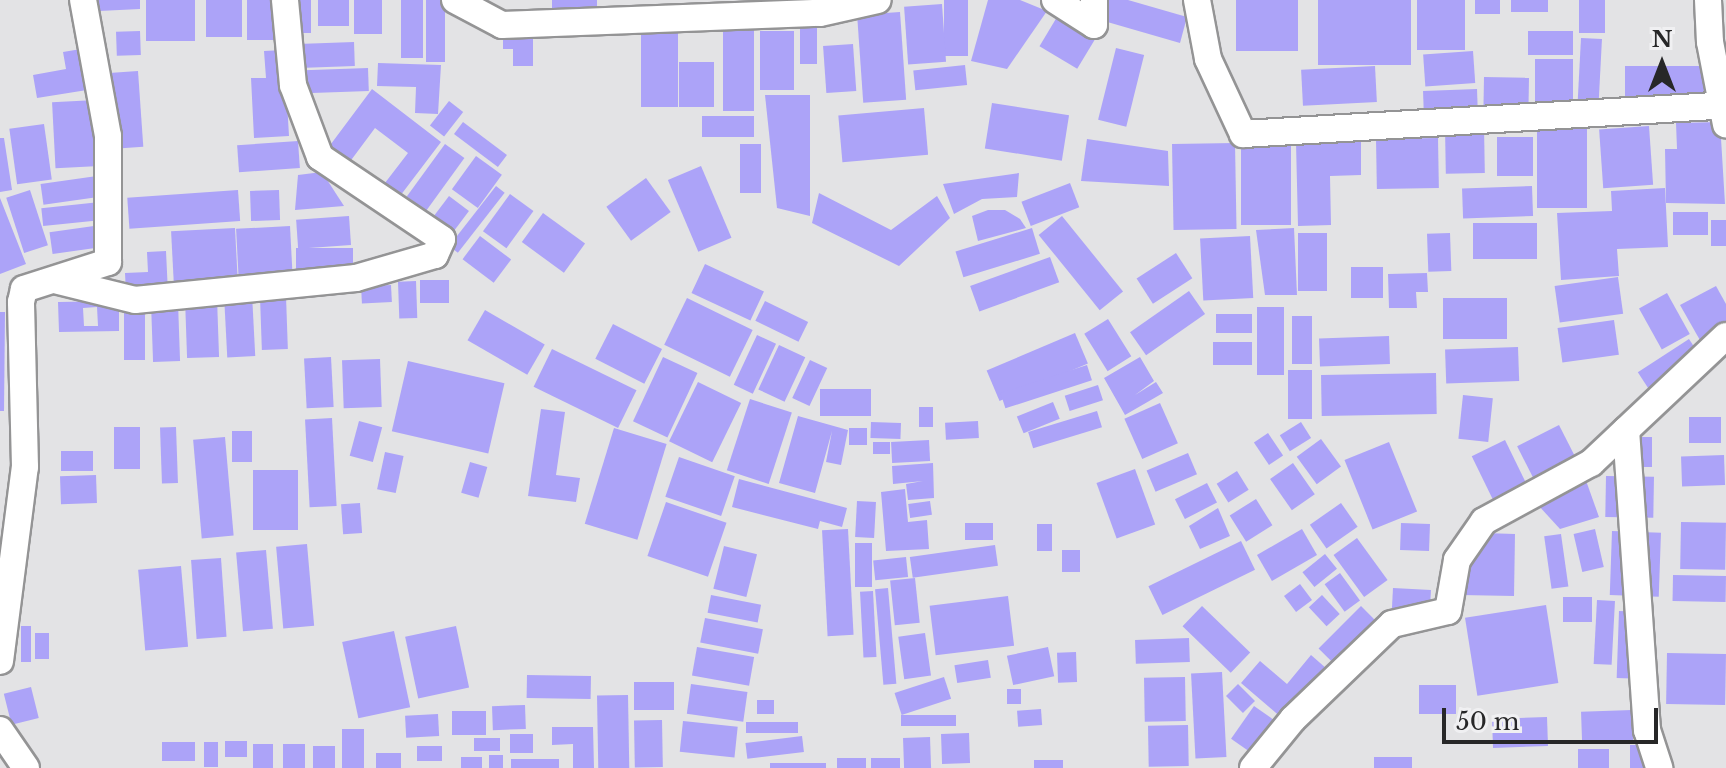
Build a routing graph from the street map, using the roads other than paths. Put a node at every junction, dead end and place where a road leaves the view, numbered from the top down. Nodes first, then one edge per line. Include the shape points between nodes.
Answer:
1 (83, 0) edge
2 (285, 0) edge
3 (455, 0) edge
4 (878, 0) edge
5 (1055, 0) edge
6 (1094, 0) edge
7 (1197, 0) edge
8 (1708, 0) edge
9 (820, 7) edge
10 (1725, 111) edge
11 (58, 281) junction
12 (1726, 336) edge
13 (1626, 430) junction
14 (3, 623) edge
15 (0, 661) edge
16 (0, 730) edge
17 (26, 768) edge
18 (1253, 768) edge
19 (1659, 768) edge

1 - 11 street via 108,136 108,262
2 - 11 street via 293,85 320,157 442,239 435,255 356,278 135,300
3 - 9 street via 502,25
4 - 9 street
5 - 6 street via 1094,25
7 - 10 street via 1208,59 1243,134
8 - 10 street via 1710,42
11 - 14 street via 24,289 21,302 25,467
12 - 13 street
13 - 18 street via 1591,463 1484,521 1457,560 1448,611 1392,624 1293,719
13 - 19 street via 1647,730
14 - 15 street
16 - 17 street

